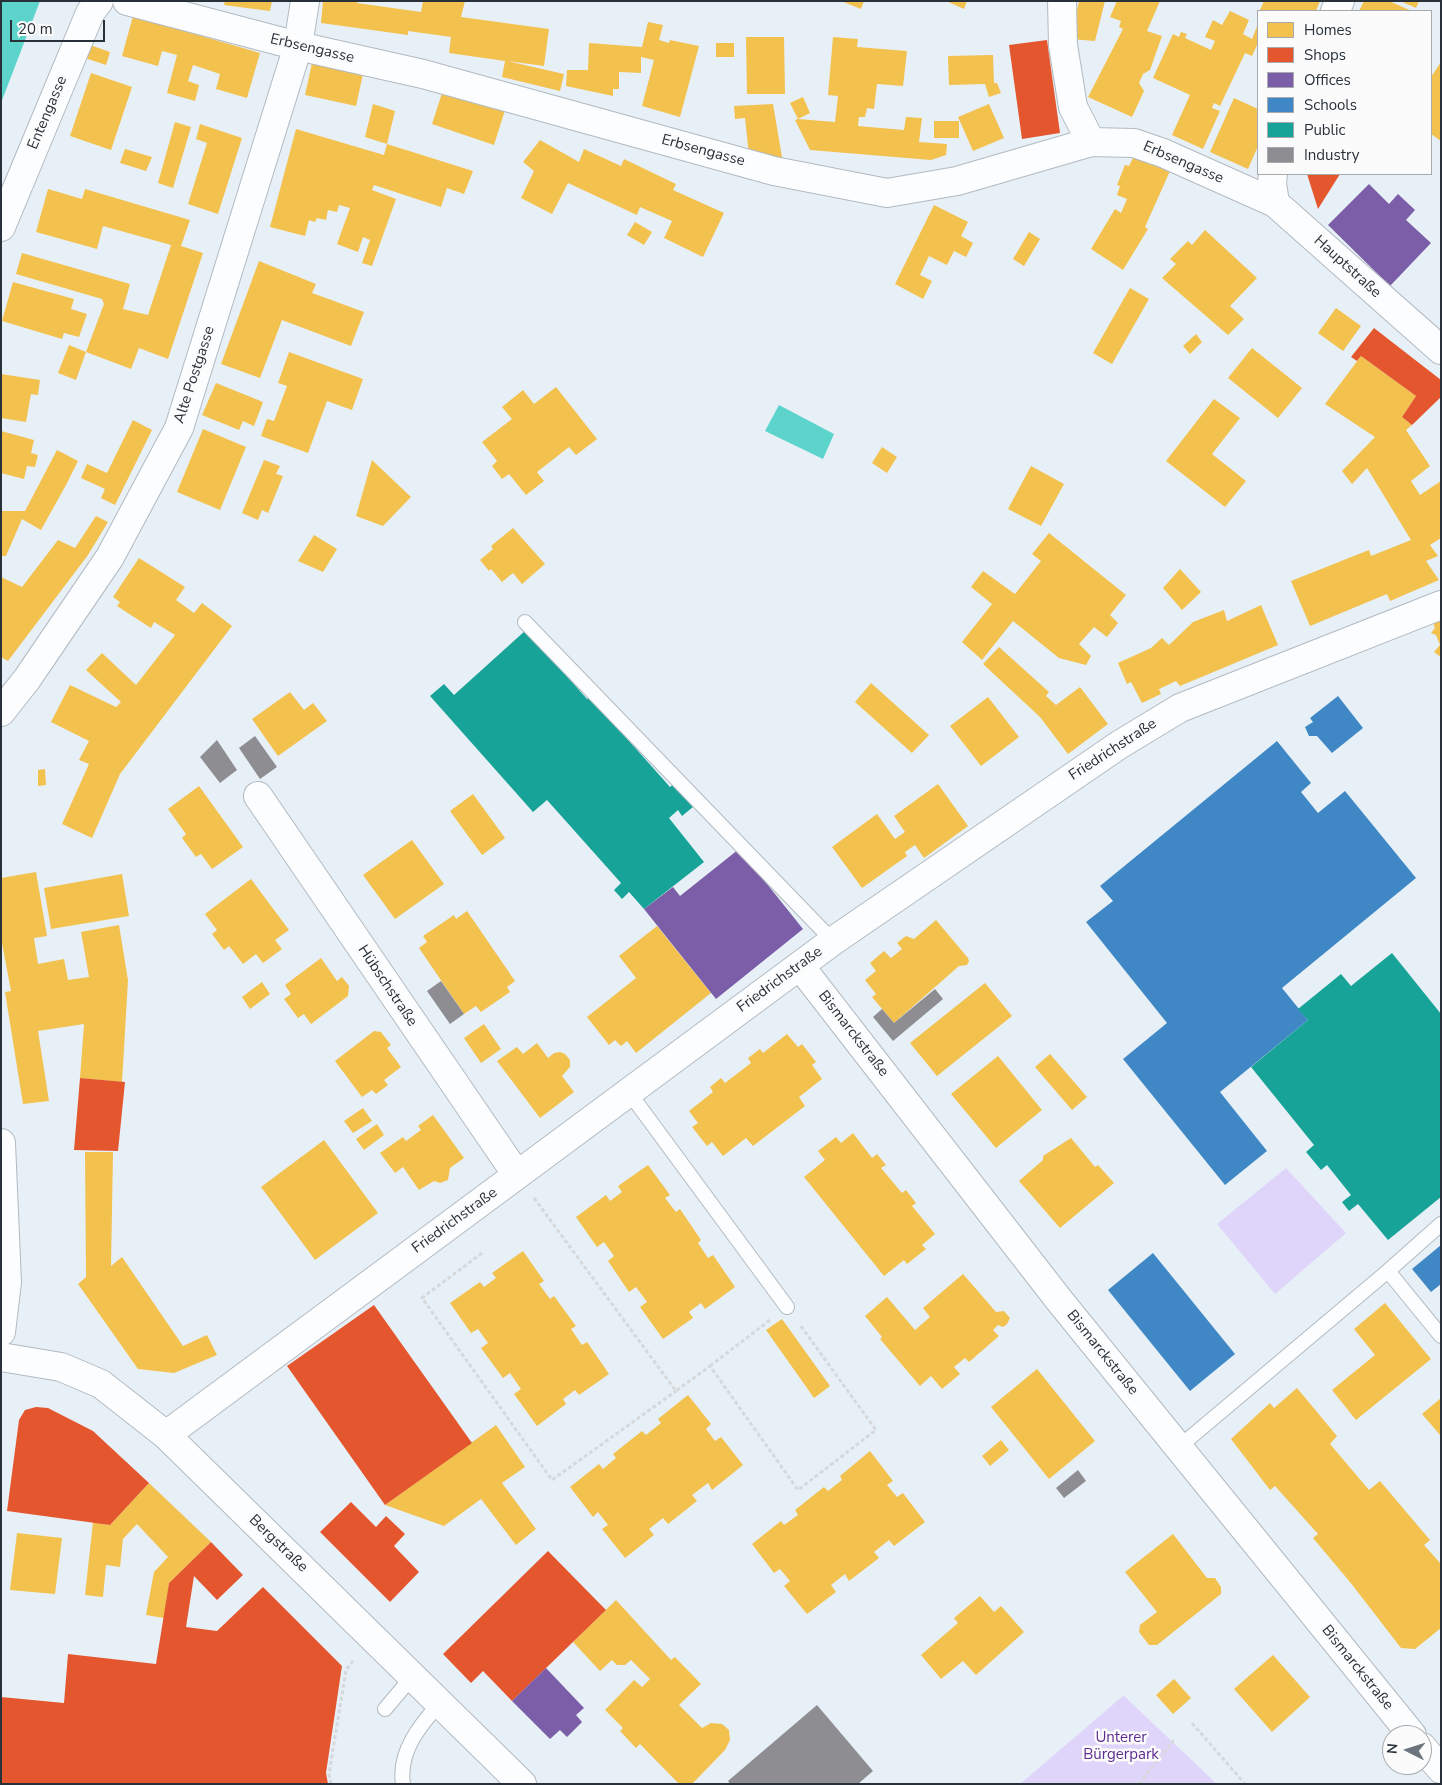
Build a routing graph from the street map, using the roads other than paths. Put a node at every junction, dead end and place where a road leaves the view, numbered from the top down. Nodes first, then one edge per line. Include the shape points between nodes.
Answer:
1 (98, 1) edge
2 (128, 1) edge
3 (304, 1) edge
4 (1062, 1) edge
5 (298, 46) junction
6 (1091, 142) junction
7 (1273, 175) edge
8 (1275, 203) junction
9 (1, 226) edge
10 (1441, 350) edge
11 (1441, 605) edge
12 (525, 622) dead end
13 (1, 712) edge
14 (258, 796) dead end
15 (833, 941) junction
16 (800, 966) junction
17 (628, 1091) junction
18 (1, 1143) edge
19 (517, 1175) junction
20 (1441, 1224) edge
21 (1388, 1271) junction
22 (787, 1307) road end
23 (1, 1332) edge
24 (1441, 1336) edge
25 (1, 1357) edge
26 (166, 1435) junction
27 (1179, 1447) junction
28 (412, 1677) junction
29 (440, 1702) junction
30 (385, 1709) dead end
31 (1404, 1725) edge
32 (1432, 1759) edge
33 (1441, 1769) edge
34 (403, 1784) edge
35 (522, 1784) edge

1 - 9 street, Entengasse via 90,13
2 - 5 street, Erbsengasse
3 - 5 street, Alte Postgasse
4 - 6 street via 1063,45 1073,107
5 - 6 street, Erbsengasse via 424,74 774,171 887,193 957,181
5 - 13 street, Alte Postgasse via 179,428 110,557
6 - 8 street, Erbsengasse via 1134,143
7 - 8 street
8 - 10 street, Hauptstraße
11 - 15 street, Friedrichstraße via 1180,708 1119,745
12 - 15 lane
14 - 19 street, Hübschstraße
15 - 16 street, Friedrichstraße
16 - 17 street, Friedrichstraße
16 - 27 street, Bismarckstraße via 1059,1300
17 - 19 street, Friedrichstraße
17 - 22 lane
18 - 23 street via 7,1282
19 - 26 street, Friedrichstraße
20 - 21 lane
21 - 24 lane
21 - 27 lane
25 - 26 street, Bergstraße via 61,1368 102,1384
26 - 28 street, Bergstraße
27 - 31 street, Bismarckstraße
28 - 29 street, Bergstraße
28 - 30 lane
29 - 34 lane via 408,1747 401,1772
29 - 35 street, Bergstraße
32 - 33 street

